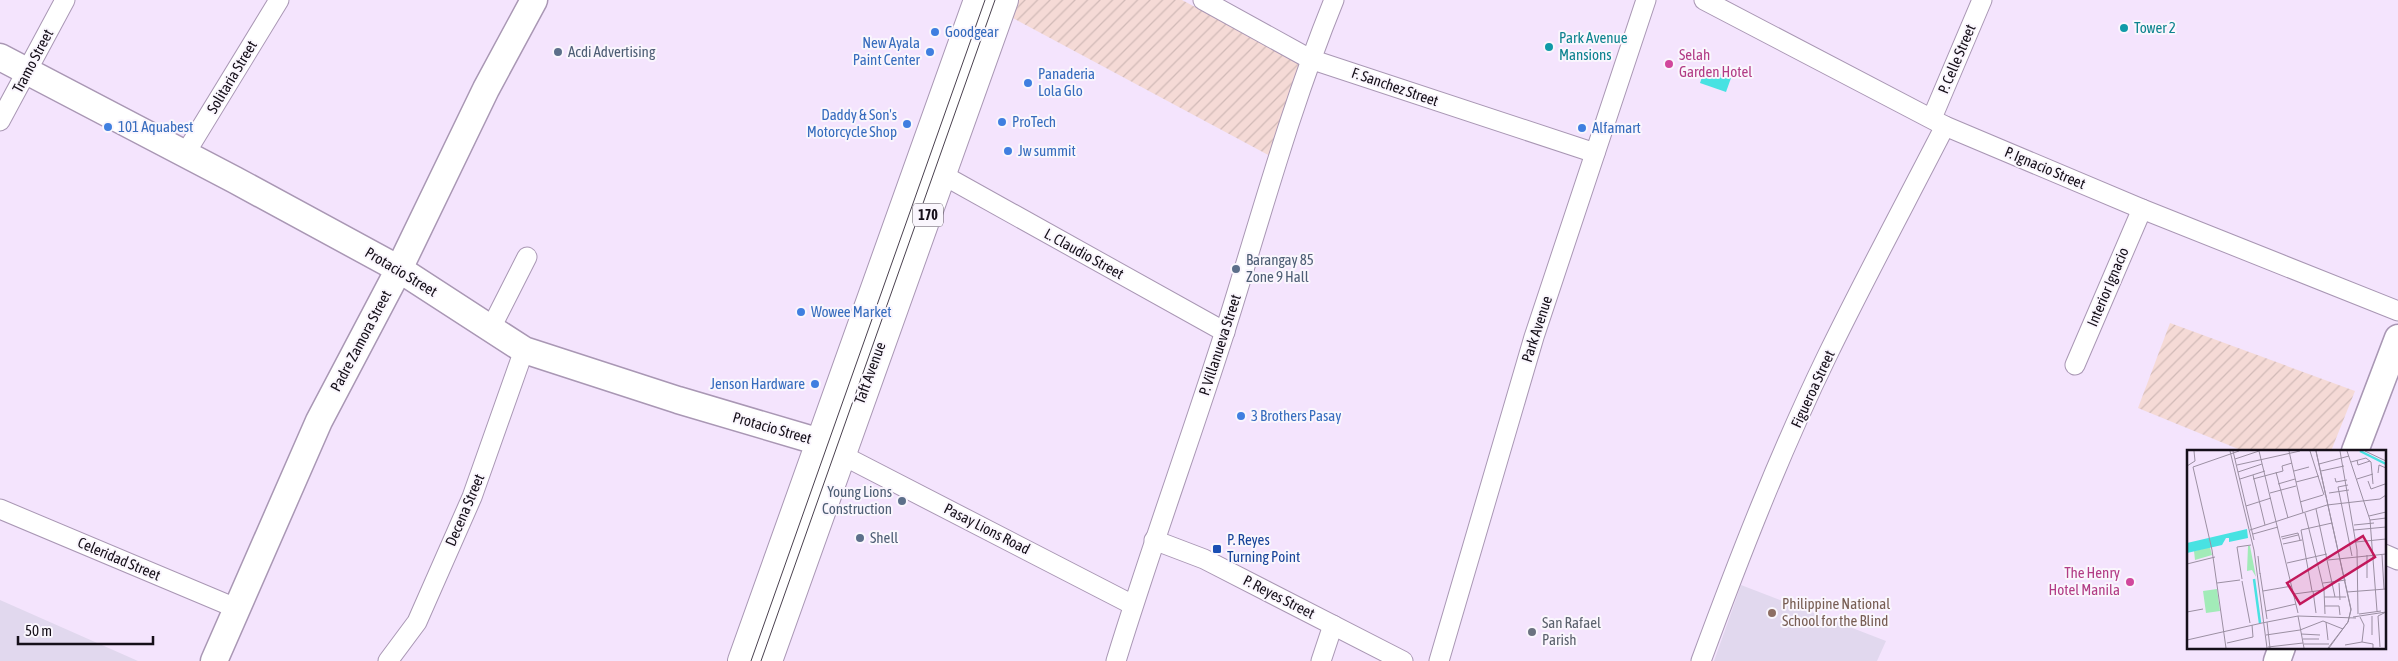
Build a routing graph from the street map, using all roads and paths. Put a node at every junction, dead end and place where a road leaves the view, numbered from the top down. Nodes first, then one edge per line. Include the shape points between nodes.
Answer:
1 (65, 0) edge
2 (279, 0) edge
3 (534, 0) edge
4 (978, 0) edge
5 (1004, 0) edge
6 (1203, 0) edge
7 (1334, 0) edge
8 (1646, 0) edge
9 (1704, 0) edge
10 (1982, 0) edge
11 (0, 57) edge
12 (1310, 59) junction
13 (27, 72) junction
14 (0, 121) edge
15 (1938, 122) junction
16 (1595, 153) junction
17 (185, 154) junction
18 (943, 175) junction
19 (2142, 209) junction
20 (527, 257) dead end
21 (399, 269) junction
22 (2398, 311) edge
23 (491, 328) junction
24 (1225, 332) junction
25 (2398, 338) edge
26 (524, 350) junction
27 (2074, 365) dead end
28 (830, 448) junction
29 (2356, 450) edge
30 (0, 509) edge
31 (1154, 540) junction
32 (2386, 555) edge
33 (2398, 560) edge
34 (1133, 604) junction
35 (238, 609) junction
36 (1333, 625) junction
37 (2282, 648) edge
38 (214, 661) edge
39 (388, 661) edge
40 (742, 661) edge
41 (768, 661) edge
42 (1116, 661) edge
43 (1321, 661) edge
44 (1402, 661) edge
45 (1439, 661) edge
46 (1701, 661) edge
47 (2277, 661) edge

1 - 13 street, Tramo Street
2 - 17 street, Solitaria Street
3 - 21 street, Padre Zamora Street via 486,88
4 - 28 main road, Taft Avenue / 170
5 - 18 main road, Taft Avenue / 170
6 - 12 street, F. Sanchez Street
7 - 12 street, P. Villanueva Street
8 - 16 street, Park Avenue
9 - 15 street, P. Ignacio Street
10 - 15 street, P. Celle Street
11 - 13 street, Protacio Street
12 - 16 street, F. Sanchez Street
12 - 24 street, P. Villanueva Street
13 - 14 street, Tramo Street
13 - 17 street, Protacio Street
15 - 19 street, P. Ignacio Street
15 - 46 street, Figueroa Street via 1789,438
16 - 45 street, Park Avenue via 1534,337
17 - 21 street, Protacio Street
18 - 24 street, L. Claudio Street
18 - 28 main road, Taft Avenue / 170
19 - 22 street, P. Ignacio Street
19 - 27 street, Interior Ignacio
20 - 23 street
21 - 23 street, Protacio Street
21 - 35 street, Padre Zamora Street via 319,421
23 - 26 street, Protacio Street
24 - 31 street, P. Villanueva Street
25 - 29 street
26 - 28 street, Protacio Street
26 - 39 street, Decena Street via 472,497 417,622
28 - 34 street, Pasay Lions Road
28 - 40 main road, Taft Avenue / 170
28 - 41 main road, Taft Avenue / 170
30 - 35 street, Celeridad Street
31 - 34 street, P. Villanueva Street
31 - 36 street, P. Reyes Street via 1204,559
32 - 33 street
34 - 42 street, P. Villanueva Street
35 - 38 street, Padre Zamora Street
36 - 43 street
36 - 44 street, P. Reyes Street
37 - 47 street

